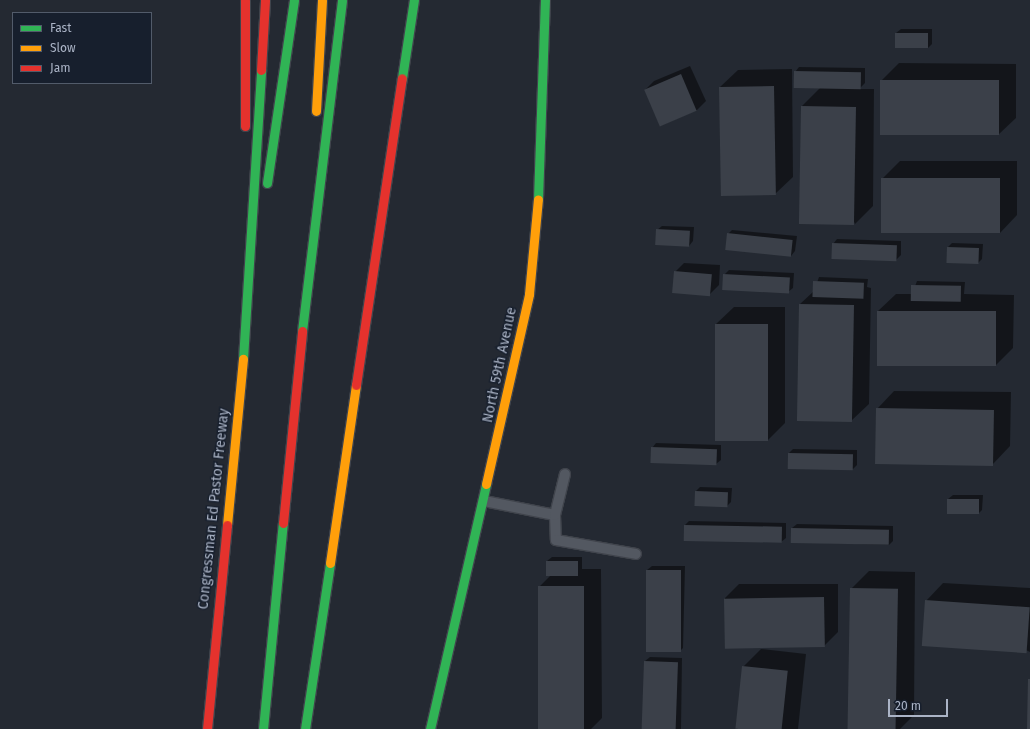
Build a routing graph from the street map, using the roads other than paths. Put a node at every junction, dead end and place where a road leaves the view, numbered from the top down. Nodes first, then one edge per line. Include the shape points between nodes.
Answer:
1 (245, 0) edge
2 (265, 0) edge
3 (294, 0) edge
4 (322, 0) edge
5 (342, 0) edge
6 (414, 0) edge
7 (545, 0) edge
8 (315, 125) dead end
9 (314, 140) dead end
10 (250, 291) junction
11 (305, 295) junction
12 (565, 474) dead end
13 (484, 501) junction
14 (555, 516) junction
15 (636, 554) dead end
16 (207, 729) edge
17 (263, 729) edge
18 (305, 729) edge
19 (430, 729) edge

1 - 10 main road via 242,38
2 - 10 main road
3 - 10 main road via 290,41
4 - 8 main road
5 - 11 main road via 339,40
6 - 18 main road
7 - 13 main road, North 59th Avenue via 538,198 529,294
9 - 11 main road
10 - 16 main road, Congressman Ed Pastor Freeway
11 - 17 main road
12 - 14 lane
13 - 14 lane
13 - 19 main road, North 59th Avenue
14 - 15 lane via 556,540

